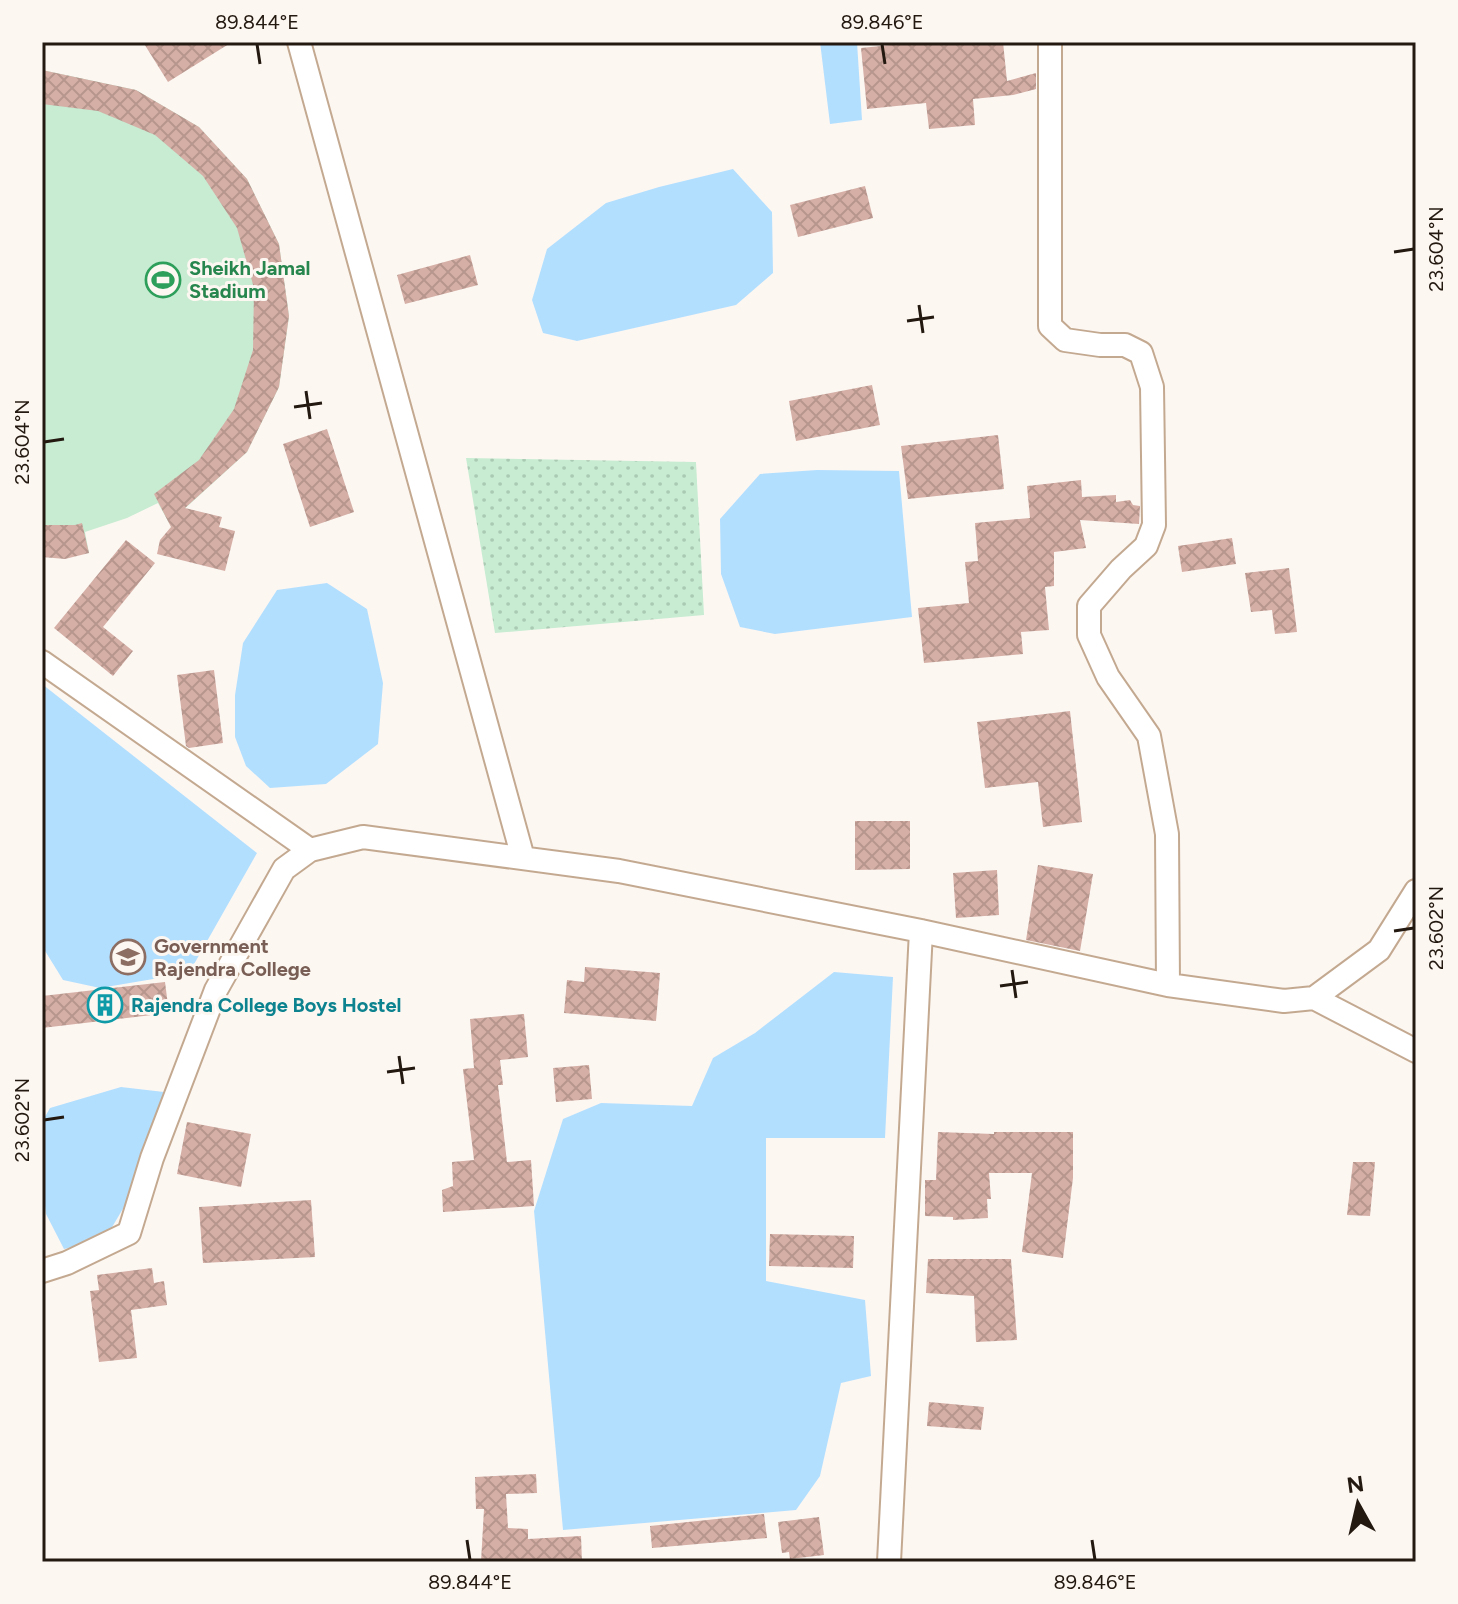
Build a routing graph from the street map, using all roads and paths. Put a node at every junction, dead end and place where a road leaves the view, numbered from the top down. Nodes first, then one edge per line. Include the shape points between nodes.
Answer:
1 (299, 42) edge
2 (1050, 42) edge
3 (42, 662) edge
4 (310, 850) junction
5 (523, 858) junction
6 (1416, 891) edge
7 (921, 931) junction
8 (1168, 985) junction
9 (1314, 998) junction
10 (1416, 1051) edge
11 (42, 1271) edge
12 (889, 1562) edge

1 - 5 street
2 - 8 street via 1050,326 1065,340 1125,345 1141,353 1152,387 1154,525 1146,546 1089,606 1089,635 1108,677 1149,736 1167,834
3 - 4 street
4 - 5 street via 363,837
4 - 11 street via 284,869 216,990 129,1233
5 - 7 street via 619,871
6 - 9 street via 1379,950
7 - 8 street
7 - 12 street
8 - 9 street via 1284,1001
9 - 10 street

